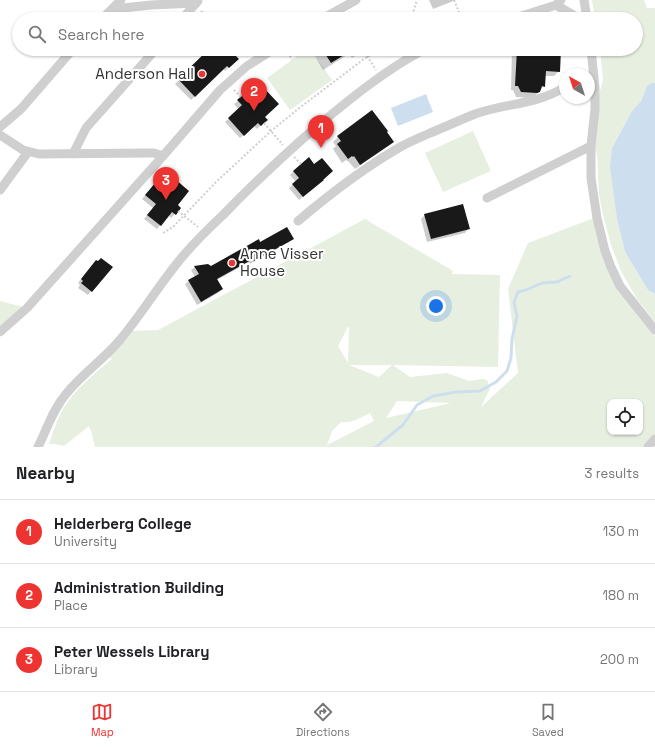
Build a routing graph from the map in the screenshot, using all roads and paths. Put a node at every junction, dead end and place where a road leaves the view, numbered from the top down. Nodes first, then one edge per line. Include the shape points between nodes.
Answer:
1 (121, 0) edge
2 (356, 0) edge
3 (417, 0) edge
4 (454, 0) edge
5 (584, 0) edge
6 (197, 1) edge
7 (559, 2) edge
8 (113, 9) junction
9 (110, 12) edge
10 (188, 12) edge
11 (335, 12) edge
12 (414, 12) edge
13 (459, 12) edge
14 (531, 12) edge
15 (571, 12) edge
16 (586, 12) edge
17 (67, 56) edge
18 (150, 56) edge
19 (263, 56) edge
20 (290, 56) edge
21 (368, 56) joint
22 (413, 56) edge
23 (591, 56) edge
24 (292, 60) dead end
25 (591, 68) edge
26 (376, 71) dead end
27 (231, 86) dead end
28 (559, 91) edge
29 (241, 97) dead end
30 (594, 104) edge
31 (264, 123) dead end
32 (0, 127) edge
33 (271, 131) junction
34 (0, 135) edge
35 (283, 145) dead end
36 (591, 146) junction
37 (28, 152) junction
38 (73, 154) junction
39 (163, 156) junction
40 (0, 190) edge
41 (486, 198) dead end
42 (178, 211) dead end
43 (184, 216) junction
44 (298, 220) dead end
45 (200, 229) dead end
46 (163, 233) dead end
47 (655, 330) edge
48 (0, 332) edge
49 (655, 439) edge
50 (38, 447) edge
51 (648, 447) edge

1 - 8 street
2 - 11 street
3 - 12 path
4 - 13 path
5 - 16 street
6 - 8 street
6 - 10 street
7 - 14 street
7 - 15 street
8 - 9 street
17 - 32 street via 21,109
18 - 38 street via 86,128
19 - 39 street via 247,66 220,90
20 - 24 path
21 - 26 path
21 - 33 path
22 - 50 street via 348,101 272,166 201,237 170,272 118,342 82,376 58,404
23 - 25 street
27 - 29 path
28 - 44 street via 543,98 476,114 404,145 329,194
30 - 36 street
31 - 33 path
33 - 35 path
33 - 43 path
34 - 37 street
36 - 41 street
36 - 47 street via 591,178 605,251 620,286
37 - 38 street via 44,155
37 - 40 street
38 - 39 street via 154,153
39 - 48 street via 27,308
42 - 43 path
43 - 45 path
43 - 46 path
49 - 51 street

